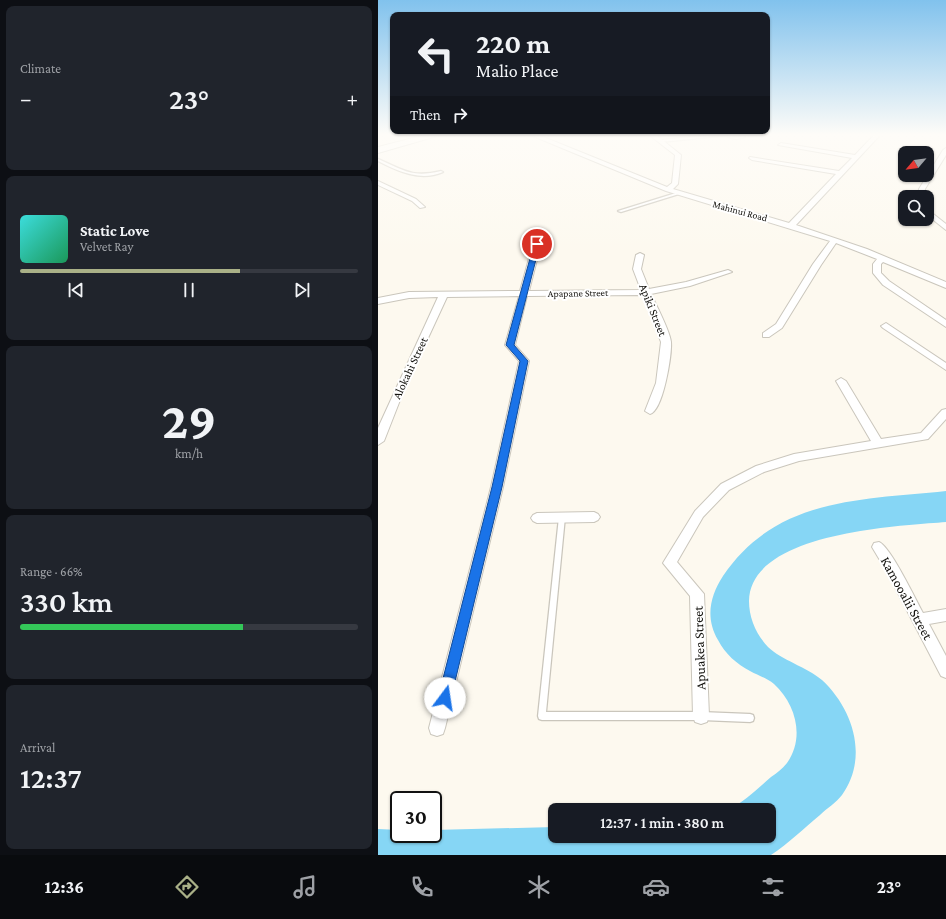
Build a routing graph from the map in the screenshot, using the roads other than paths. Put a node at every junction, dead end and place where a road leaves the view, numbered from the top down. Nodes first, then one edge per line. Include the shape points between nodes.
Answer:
1 (410, 174) edge
2 (430, 174) edge
3 (629, 174) edge
4 (676, 174) edge
5 (840, 174) edge
6 (931, 174) edge
7 (378, 183) edge
8 (668, 190) junction
9 (922, 190) edge
10 (677, 194) junction
11 (422, 207) dead end
12 (620, 211) dead end
13 (934, 217) edge
14 (791, 226) junction
15 (946, 228) edge
16 (531, 238) dead end
17 (835, 240) junction
18 (640, 255) dead end
19 (882, 258) junction
20 (728, 272) dead end
21 (946, 285) edge
22 (646, 292) junction
23 (524, 294) junction
24 (443, 296) junction
25 (378, 300) edge
26 (946, 324) edge
27 (886, 326) dead end
28 (766, 335) dead end
29 (946, 367) edge
30 (841, 381) dead end
31 (650, 411) dead end
32 (946, 412) edge
33 (378, 441) edge
34 (878, 444) junction
35 (562, 517) junction
36 (594, 517) dead end
37 (537, 518) dead end
38 (878, 548) dead end
39 (946, 615) edge
40 (919, 620) junction
41 (946, 671) edge
42 (701, 716) junction
43 (750, 718) dead end
44 (437, 728) dead end

1 - 2 lane via 418,176
3 - 8 street, Mahinui Road
4 - 8 street via 675,184
5 - 14 street
6 - 9 street
7 - 11 street via 414,200
8 - 10 street, Mahinui Road
10 - 12 lane
10 - 14 street, Mahinui Road
13 - 15 street
14 - 17 street, Mahinui Road
16 - 23 street via 537,244
17 - 19 street, Mahinui Road
17 - 28 street via 779,326
18 - 22 street, Apiki Street via 637,269
19 - 21 street, Mahinui Road
19 - 26 street via 877,264 877,273 886,283
20 - 22 street, Apapane Street
22 - 23 street, Apapane Street
22 - 31 street, Apiki Street via 666,342 661,383
23 - 24 street, Apapane Street
23 - 44 street via 510,345 524,361 497,487
24 - 25 street, Apapane Street via 409,295
24 - 33 street, Alokahi Street
27 - 29 street
30 - 34 street
32 - 34 street, Apuakea Street via 924,436
34 - 42 street, Apuakea Street via 798,457 760,469 725,487 699,514 670,563 697,594
35 - 36 street
35 - 37 street
35 - 42 lane via 542,716
38 - 40 street, Kamooalii Street via 892,568
39 - 40 street
40 - 41 street, Kamooalii Street
42 - 43 lane

